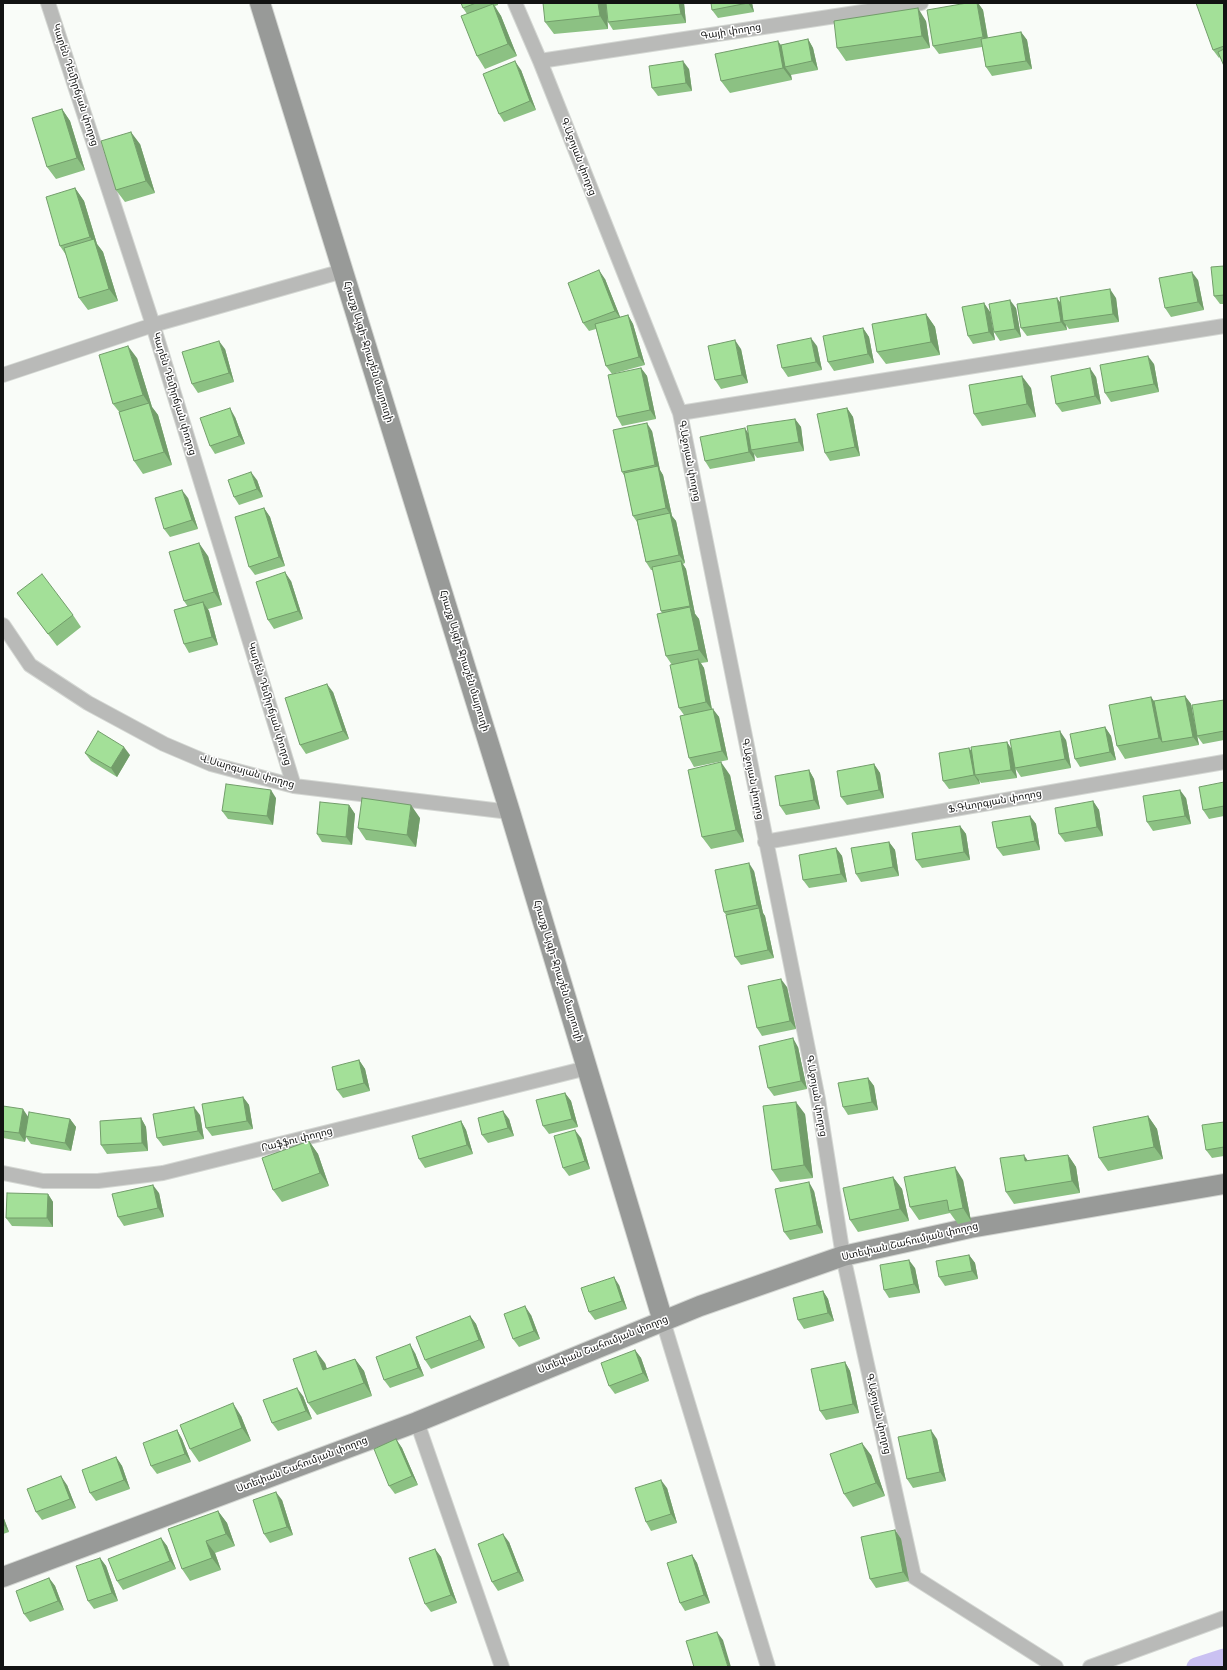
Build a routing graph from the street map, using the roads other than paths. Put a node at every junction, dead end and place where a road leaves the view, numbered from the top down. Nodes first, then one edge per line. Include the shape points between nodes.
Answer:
1 (48, 3) edge
2 (260, 3) edge
3 (515, 3) edge
4 (921, 3) edge
5 (540, 61) junction
6 (343, 271) junction
7 (154, 325) junction
8 (1224, 326) edge
9 (3, 375) edge
10 (680, 413) junction
11 (3, 625) edge
12 (1224, 762) edge
13 (294, 786) junction
14 (510, 812) junction
15 (765, 842) junction
16 (587, 1068) junction
17 (3, 1173) edge
18 (1224, 1184) edge
19 (843, 1256) junction
20 (663, 1321) junction
21 (417, 1422) junction
22 (3, 1577) edge
23 (1224, 1618) edge
24 (502, 1667) edge
25 (768, 1667) edge
26 (1056, 1667) edge
27 (1090, 1667) edge

1 - 7 street, Կարեն Դեմիրճյան փողոց
2 - 6 street, Հրաշք Այգի-Ջրաշեն մայրուղի
3 - 5 street, Գ.Աջոյան փողոց
4 - 5 street, Գայի փողոց
5 - 10 street, Գ.Աջոյան փողոց
6 - 7 street
6 - 14 street, Հրաշք Այգի-Ջրաշեն մայրուղի
7 - 9 street
7 - 13 street, Կարեն Դեմիրճյան փողոց
8 - 10 street
10 - 15 street, Գ.Աջոյան փողոց
11 - 13 street, Վ.Սարգսյան փողոց via 30,665 88,703 164,744 211,764
12 - 15 street, Ֆ.Գևորգյան փողոց
13 - 14 street, Վ.Սարգսյան փողոց
14 - 16 street, Հրաշք Այգի-Ջրաշեն մայրուղի
15 - 19 street, Գ.Աջոյան փողոց via 818,1100
16 - 17 street, Րաֆֆու փողոց via 163,1173 98,1181 43,1180
16 - 20 street, Հրաշք Այգի-Ջրաշեն մայրուղի
18 - 19 street, Ստեփան Շահումյան փողոց via 970,1228
19 - 20 street, Ստեփան Շահումյան փողոց
19 - 26 street, Գ.Աջոյան փողոց via 914,1577
20 - 21 street, Ստեփան Շահումյան փողոց
20 - 25 street
21 - 22 street, Ստեփան Շահումյան փողոց
21 - 24 street
23 - 27 street

